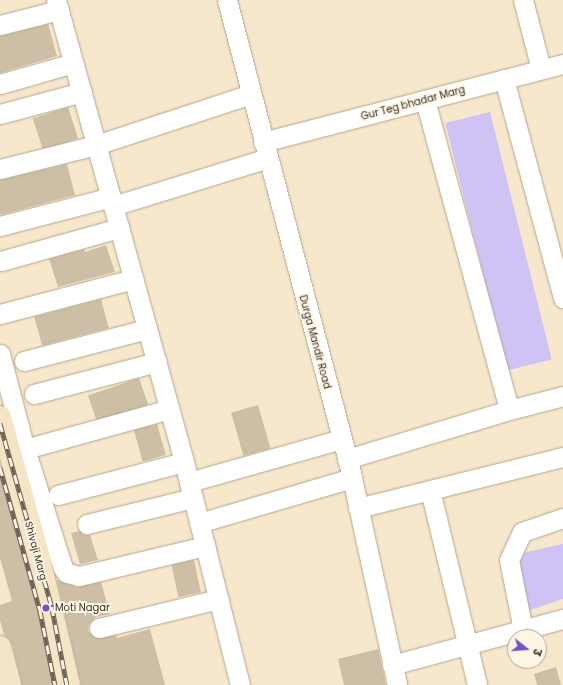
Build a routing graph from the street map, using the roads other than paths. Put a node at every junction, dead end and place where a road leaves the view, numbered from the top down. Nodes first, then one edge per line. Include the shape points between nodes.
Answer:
1 (227, 0) edge
2 (523, 0) edge
3 (57, 5) edge
4 (0, 25) edge
5 (73, 62) junction
6 (563, 64) edge
7 (541, 70) junction
8 (504, 79) junction
9 (0, 84) edge
10 (82, 92) junction
11 (251, 94) junction
12 (425, 100) junction
13 (0, 114) edge
14 (96, 145) junction
15 (266, 150) junction
16 (0, 170) edge
17 (112, 202) junction
18 (0, 226) edge
19 (119, 228) junction
20 (555, 240) edge
21 (1, 261) dead end
22 (133, 279) junction
23 (563, 298) edge
24 (0, 314) edge
25 (148, 329) junction
26 (0, 354) edge
27 (24, 361) dead end
28 (157, 362) junction
29 (34, 394) dead end
30 (563, 396) edge
31 (170, 409) junction
32 (509, 410) junction
33 (0, 417) edge
34 (342, 439) junction
35 (25, 449) junction
36 (563, 457) edge
37 (347, 459) junction
38 (184, 462) junction
39 (352, 478) junction
40 (191, 490) junction
41 (430, 490) junction
42 (58, 495) dead end
43 (358, 508) junction
44 (563, 518) edge
45 (199, 523) junction
46 (87, 524) dead end
47 (205, 546) junction
48 (218, 599) junction
49 (563, 619) edge
50 (99, 628) dead end
51 (523, 629) edge
52 (527, 629) edge
53 (507, 634) edge
54 (466, 645) junction
55 (0, 647) edge
56 (392, 665) junction
57 (10, 685) edge
58 (69, 685) edge
59 (240, 685) edge
60 (397, 685) edge
61 (477, 685) edge

1 - 11 street, Durga Mandir Road
2 - 7 street
3 - 4 street
3 - 5 street
5 - 9 street
5 - 10 street
6 - 7 street, Gur Teg bhadar Marg
7 - 8 street, Gur Teg bhadar Marg
8 - 12 street, Gur Teg bhadar Marg
8 - 20 street
10 - 13 street
10 - 14 street
11 - 14 street
11 - 15 street, Durga Mandir Road
12 - 15 street, Gur Teg bhadar Marg
12 - 32 street
14 - 16 street
14 - 17 street
15 - 17 street, Gur Teg bhadar Marg
15 - 34 street, Durga Mandir Road
17 - 18 street, Gur Teg bhadar Marg
17 - 19 street
19 - 21 street
19 - 22 street
20 - 23 street
22 - 24 street
22 - 25 street
25 - 27 street
25 - 28 street
26 - 35 street
28 - 29 street
28 - 31 street
30 - 32 street
31 - 35 street
31 - 38 street
32 - 37 street
33 - 58 main road, Shivaji Marg via 39,558
34 - 37 street, Durga Mandir Road
34 - 40 street
35 - 47 street via 63,568 67,573 79,576
36 - 41 street
37 - 39 street, Durga Mandir Road
38 - 40 street
38 - 42 street
39 - 43 street, Durga Mandir Road
39 - 45 street
40 - 45 street
40 - 46 street
41 - 43 street
41 - 54 street
43 - 56 street, Durga Mandir Road
44 - 51 street via 522,532 510,560
45 - 47 street
47 - 48 street
48 - 50 street
48 - 59 street
49 - 52 street
53 - 54 street
54 - 56 street
54 - 61 street
55 - 57 main road
56 - 60 street, Durga Mandir Road

